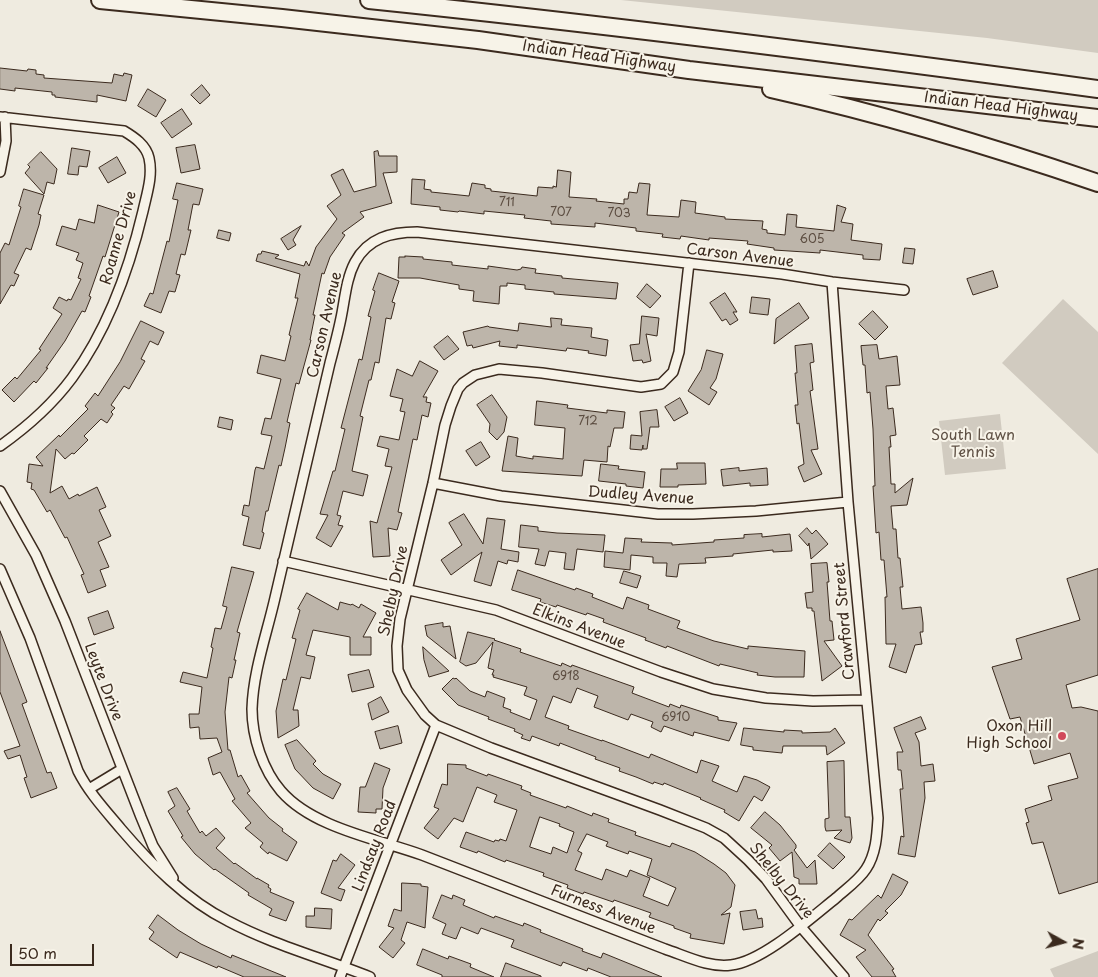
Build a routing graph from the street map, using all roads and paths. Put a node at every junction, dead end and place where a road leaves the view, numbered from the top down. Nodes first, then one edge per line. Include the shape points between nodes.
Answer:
1 (100, 0) edge
2 (368, 0) edge
3 (864, 57) junction
4 (689, 70) junction
5 (1098, 79) edge
6 (1098, 90) edge
7 (2, 117) edge
8 (1098, 118) edge
9 (0, 172) edge
10 (1098, 183) edge
11 (689, 263) junction
12 (832, 282) junction
13 (904, 290) dead end
14 (0, 446) edge
15 (433, 483) junction
16 (0, 491) edge
17 (848, 502) junction
18 (283, 561) junction
19 (0, 569) edge
20 (407, 590) junction
21 (865, 700) junction
22 (436, 725) junction
23 (122, 769) junction
24 (89, 789) junction
25 (391, 845) junction
26 (177, 885) junction
27 (801, 927) junction
28 (343, 966) junction
29 (340, 977) edge
30 (370, 977) edge
31 (844, 977) edge

1 - 4 highway, Indian Head Highway via 468,39
2 - 3 highway, Indian Head Highway
3 - 5 highway
3 - 6 highway, Indian Head Highway
4 - 8 highway, Indian Head Highway
4 - 10 highway via 920,126
7 - 9 street via 6,141
7 - 14 street, Roanne Drive via 124,131 136,138 146,150 151,175 127,268 113,307 94,342 56,397 32,422
11 - 12 street, Carson Avenue
11 - 15 street, Shelby Drive via 679,352 673,372 661,384 641,387 509,369 475,375 463,383 452,401
11 - 18 street, Carson Avenue via 417,232 390,234 377,239 358,257 348,280
12 - 13 street, Carson Avenue
12 - 17 street, Crawford Street
15 - 17 street, Dudley Avenue via 530,500 658,514 756,511
15 - 20 street, Shelby Drive
16 - 23 street, Leyte Drive via 36,555 65,621
17 - 21 street, Crawford Street
18 - 20 street, Elkins Avenue
18 - 25 street, Carson Avenue via 253,700 253,719 261,755 277,786 295,803 330,824
19 - 24 street, Leyte Drive via 30,638 75,764
20 - 21 street, Elkins Avenue via 496,610 636,664 713,689 766,698
20 - 22 street, Shelby Drive via 397,638 398,670 407,690
21 - 27 street, Crawford Street via 878,818 873,856 864,872
22 - 25 street, Lindsay Road
22 - 27 street, Shelby Drive via 715,832 735,847 766,879
23 - 24 street
23 - 26 street, Leyte Drive via 153,846
24 - 26 street, Leyte Drive via 146,857
25 - 27 street, Furness Avenue via 712,964 730,966 744,963
25 - 28 street, Lindsay Road
26 - 28 street, Leyte Drive via 232,924
27 - 31 street, Shelby Drive
28 - 29 street, Lindsay Road
28 - 30 street, Leyte Drive

